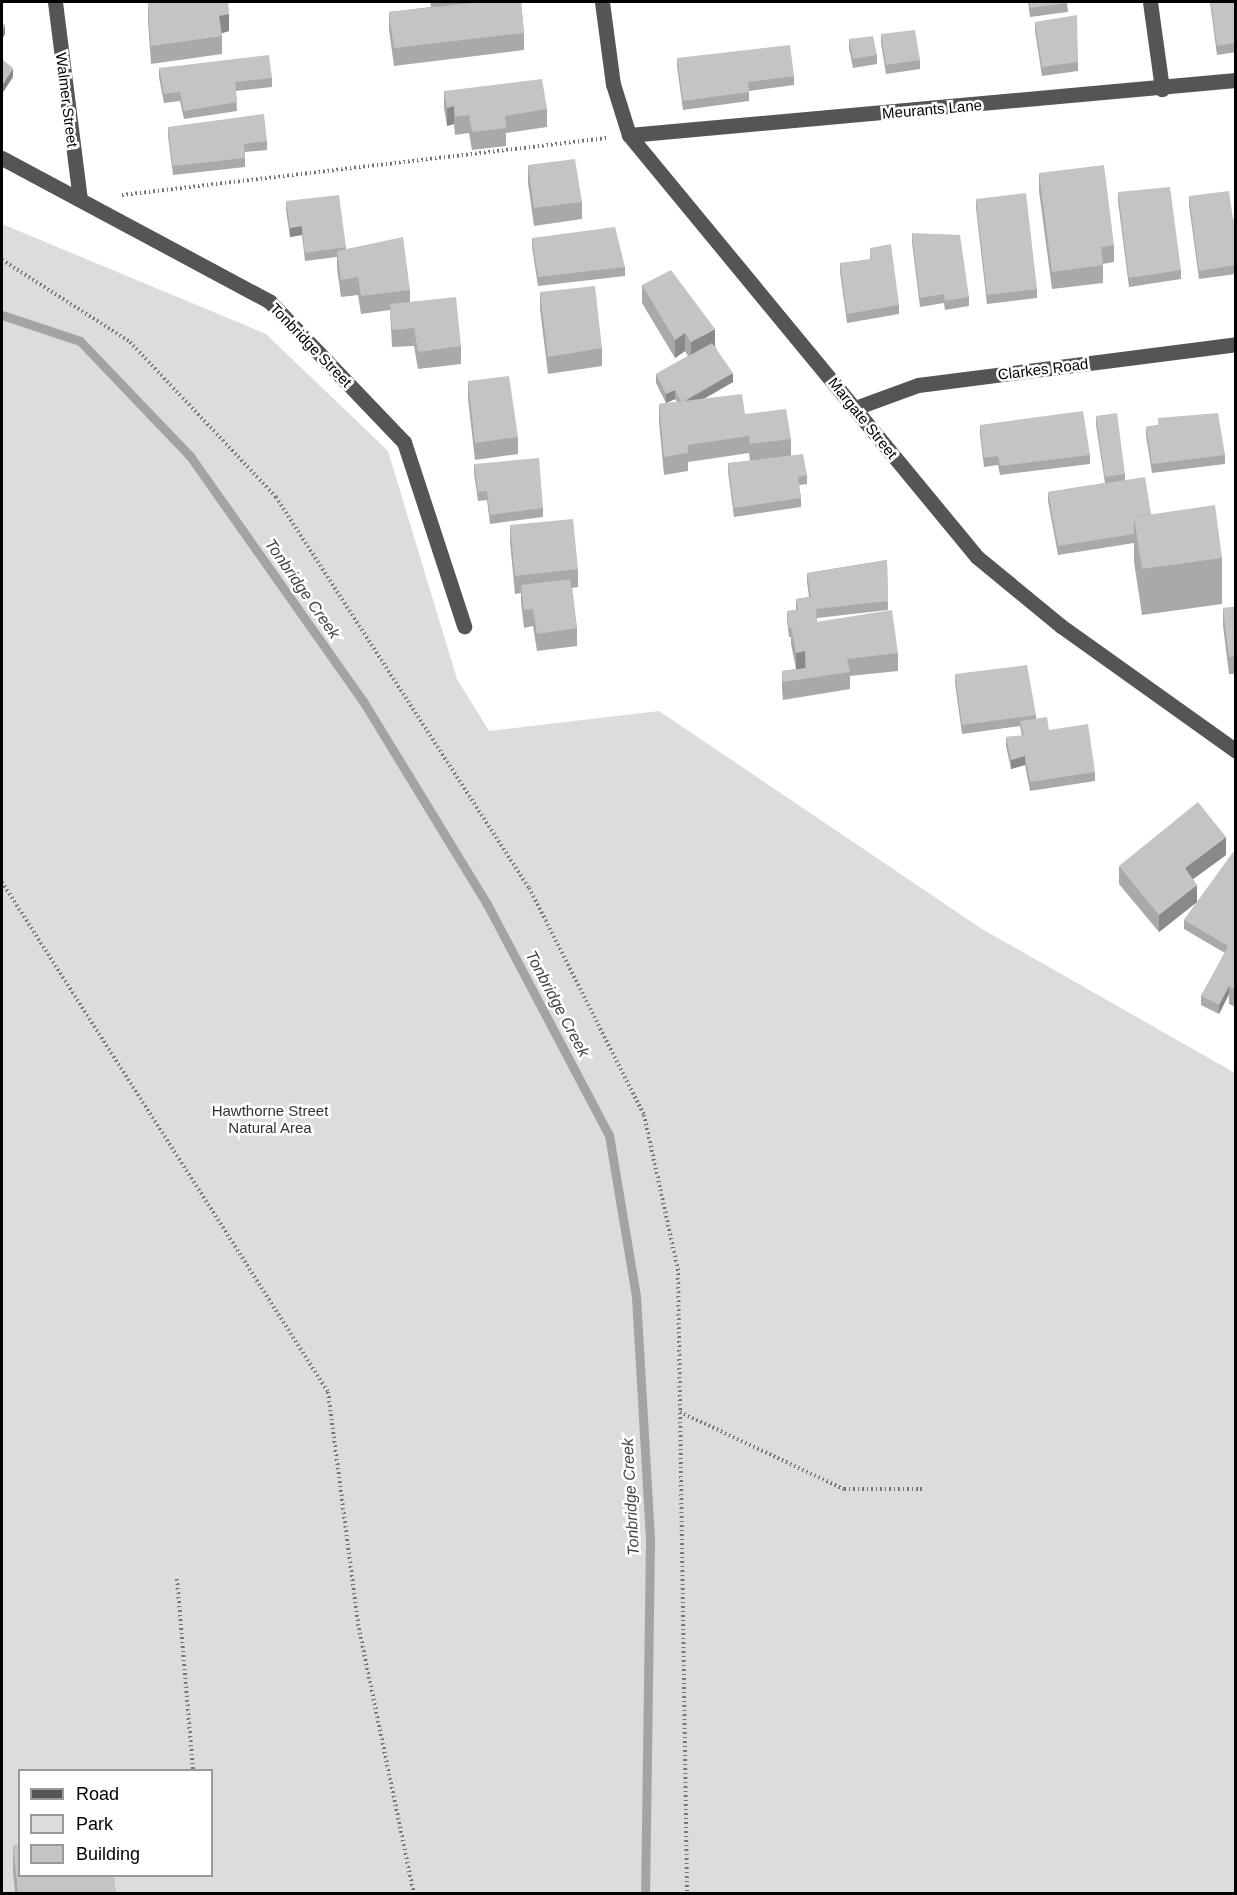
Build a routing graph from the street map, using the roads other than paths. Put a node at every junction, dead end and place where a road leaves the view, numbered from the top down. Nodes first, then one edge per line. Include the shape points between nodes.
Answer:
1 (55, 2) edge
2 (602, 2) edge
3 (1150, 2) edge
4 (1236, 80) edge
5 (1162, 89) junction
6 (629, 135) junction
7 (2, 158) edge
8 (80, 199) junction
9 (1236, 344) edge
10 (855, 408) junction
11 (464, 626) dead end
12 (1236, 751) edge

1 - 8 street, Walmer Street
2 - 6 street, Margate Street via 613,84
3 - 5 street
4 - 5 street, Meurants Lane
5 - 6 street, Meurants Lane
6 - 10 street, Margate Street
7 - 8 street, Tonbridge Street
8 - 11 street, Tonbridge Street via 270,302 390,426 415,472
9 - 10 street, Clarkes Road via 918,386
10 - 12 street, Margate Street via 976,557

